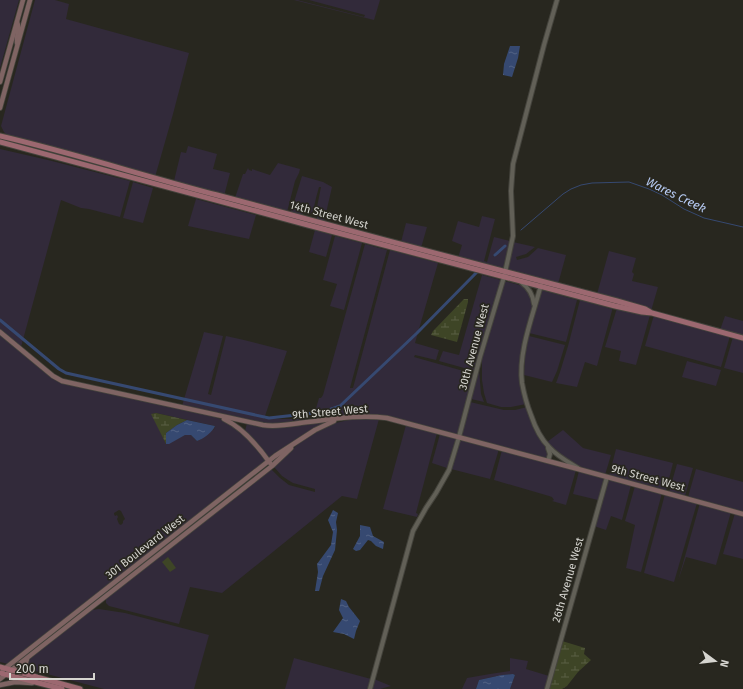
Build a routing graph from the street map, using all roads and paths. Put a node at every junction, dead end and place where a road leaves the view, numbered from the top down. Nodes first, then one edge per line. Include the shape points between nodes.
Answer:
1 (23, 0) edge
2 (27, 0) edge
3 (30, 0) edge
4 (557, 0) edge
5 (16, 22) junction
6 (23, 27) junction
7 (17, 46) junction
8 (0, 82) edge
9 (0, 108) edge
10 (0, 136) edge
11 (0, 142) edge
12 (49, 155) junction
13 (79, 157) junction
14 (504, 274) junction
15 (519, 281) junction
16 (541, 284) junction
17 (535, 307) junction
18 (0, 332) edge
19 (743, 338) edge
20 (216, 415) junction
21 (348, 418) junction
22 (459, 437) junction
23 (298, 442) junction
24 (547, 446) junction
25 (554, 451) junction
26 (268, 461) junction
27 (550, 461) junction
28 (272, 466) junction
29 (580, 470) junction
30 (607, 477) junction
31 (743, 514) edge
32 (27, 658) junction
33 (6, 670) edge
34 (0, 672) edge
35 (0, 679) edge
36 (42, 681) junction
37 (0, 685) edge
38 (62, 689) edge
39 (80, 689) edge
40 (370, 689) edge
41 (547, 689) edge

1 - 5 main road
2 - 6 main road via 22,20
3 - 6 main road
4 - 14 street, 30th Avenue West via 512,164 513,236
5 - 7 main road via 19,27
5 - 8 main road
6 - 7 main road
7 - 9 main road
10 - 13 main road, 14th Street West
11 - 12 main road, 14th Street West
12 - 13 main road via 54,152
12 - 14 main road, 14th Street West via 302,224
13 - 14 main road, 14th Street West
14 - 15 main road, 14th Street West
14 - 16 main road, 14th Street West
14 - 22 street, 30th Avenue West
15 - 16 main road, 14th Street West
15 - 17 street via 531,292
16 - 17 street
16 - 19 main road, 14th Street West via 640,307 652,313
17 - 24 street via 523,354 522,383 536,427
18 - 20 main road, 9th Street West via 62,381
20 - 21 main road, 9th Street West via 271,426
20 - 26 main road via 243,431
21 - 22 main road, 9th Street West via 380,417
21 - 23 main road, 301 Boulevard West via 322,426
22 - 27 main road, 9th Street West
22 - 40 street, 30th Avenue West via 446,475 413,531
23 - 26 main road, 301 Boulevard West
23 - 28 main road, 301 Boulevard West
24 - 25 street
24 - 27 street
25 - 27 street
25 - 29 street
26 - 28 main road
26 - 33 main road, 301 Boulevard West
27 - 29 main road, 9th Street West
28 - 32 main road, 301 Boulevard West
29 - 30 main road, 9th Street West
30 - 31 main road, 9th Street West
30 - 41 street, 26th Avenue West
32 - 33 main road, 301 Boulevard West
32 - 36 main road via 27,670
33 - 34 main road
33 - 35 main road
33 - 36 main road
36 - 37 main road
36 - 38 main road
36 - 39 main road

